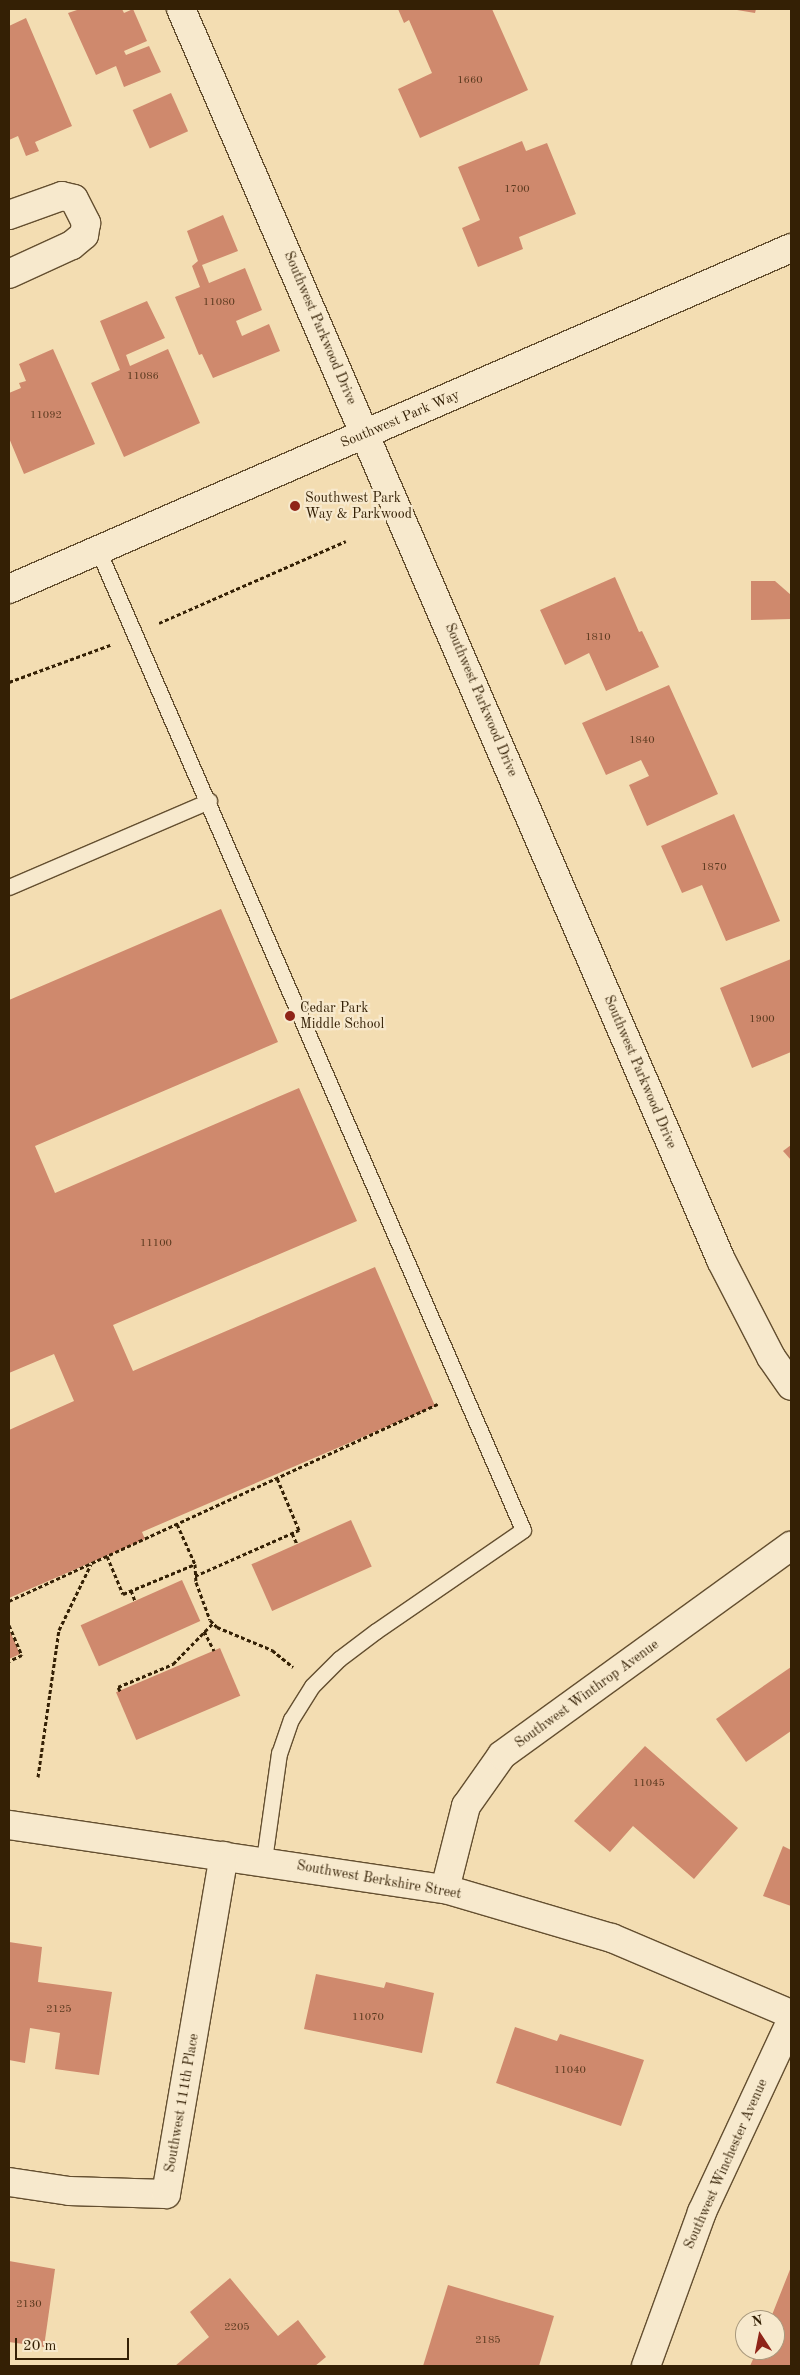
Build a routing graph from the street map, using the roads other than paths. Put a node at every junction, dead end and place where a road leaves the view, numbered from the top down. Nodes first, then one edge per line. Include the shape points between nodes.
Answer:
1 (181, 9) edge
2 (9, 215) edge
3 (791, 248) edge
4 (9, 274) edge
5 (366, 433) junction
6 (98, 550) junction
7 (9, 589) edge
8 (209, 801) junction
9 (9, 887) edge
10 (791, 1386) edge
11 (791, 1546) edge
12 (9, 1825) edge
13 (224, 1856) junction
14 (264, 1860) junction
15 (445, 1889) junction
16 (791, 2014) edge
17 (791, 2021) edge
18 (9, 2182) edge
19 (646, 2366) edge

1 - 5 street, Southwest Parkwood Drive
2 - 4 street via 62,196 74,199 86,223 84,235 72,245
3 - 5 street, Southwest Park Way
5 - 6 street, Southwest Park Way
5 - 10 street, Southwest Parkwood Drive via 721,1260 771,1357
6 - 7 street, Southwest Park Way
6 - 8 lane
8 - 9 lane
8 - 14 lane via 523,1530 376,1631 339,1659 312,1686 291,1718 279,1753
11 - 15 street, Southwest Winthrop Avenue via 502,1755 466,1806
12 - 13 street, Southwest Berkshire Street
13 - 14 street, Southwest Berkshire Street
13 - 18 street, Southwest 111th Place via 166,2194 69,2191
14 - 15 street, Southwest Berkshire Street
15 - 16 street, Southwest Berkshire Street via 612,1938
17 - 19 street, Southwest Winchester Avenue via 702,2212

